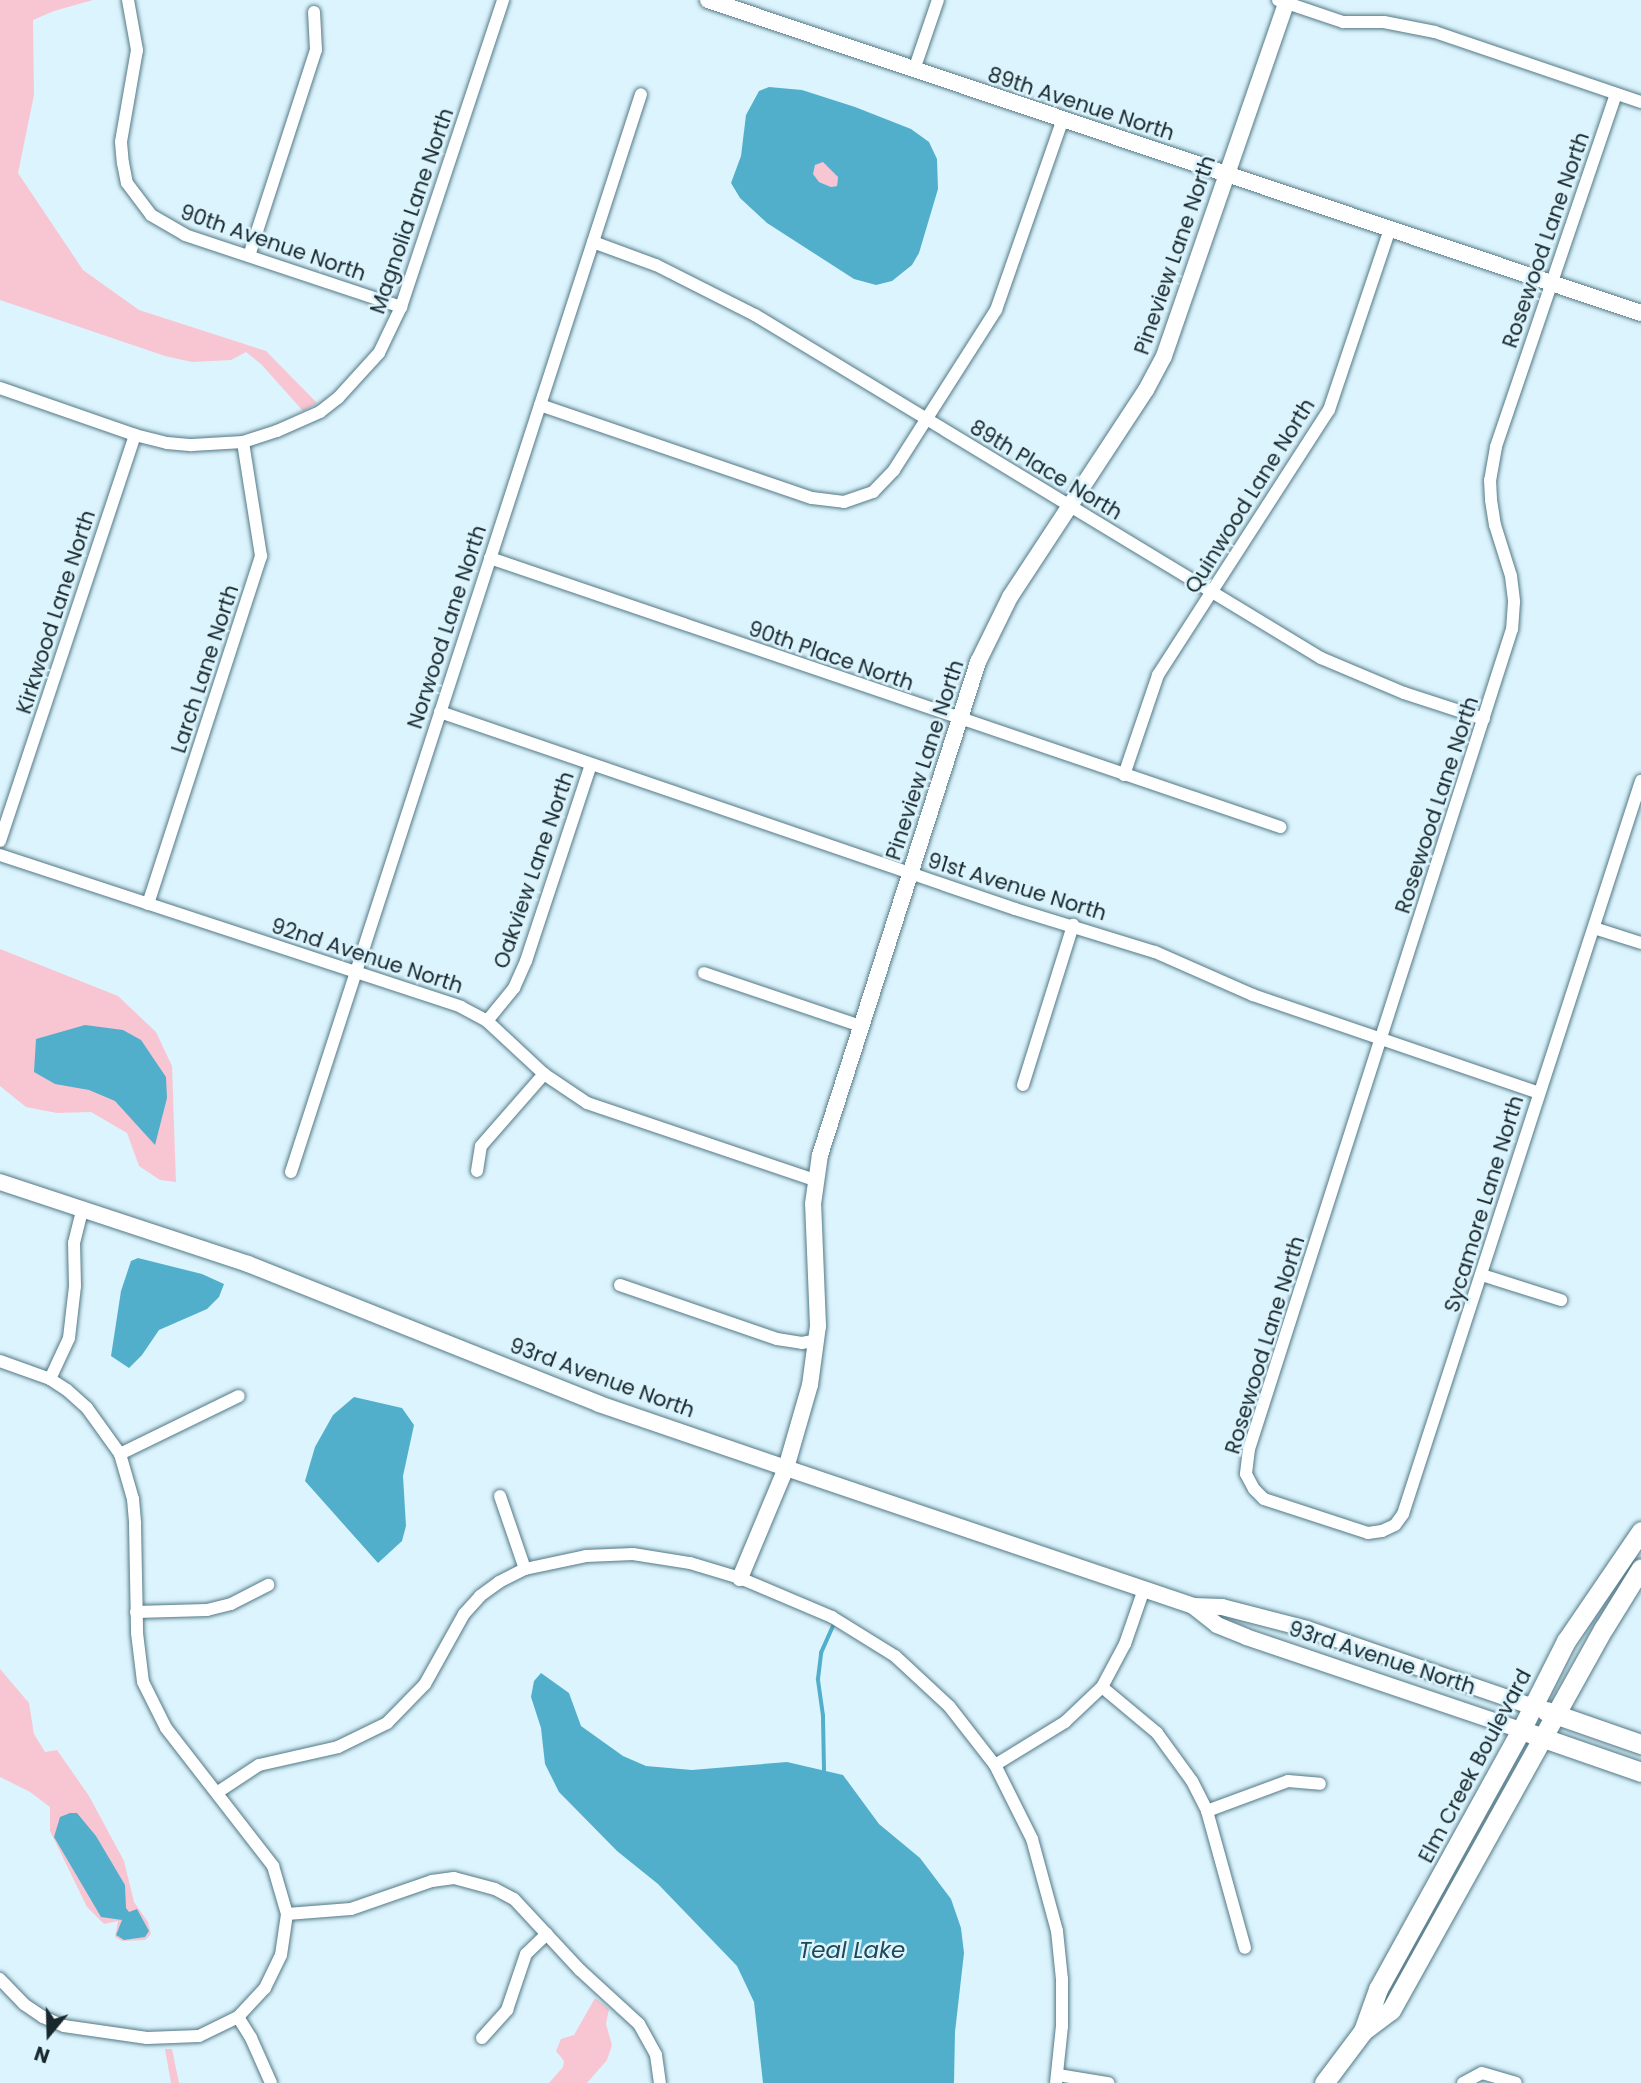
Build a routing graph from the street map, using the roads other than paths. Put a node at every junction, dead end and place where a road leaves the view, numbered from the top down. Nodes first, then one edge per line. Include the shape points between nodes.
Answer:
1 (128, 0) edge
2 (503, 0) edge
3 (708, 0) edge
4 (938, 0) edge
5 (1284, 1) edge
6 (314, 12) dead end
7 (914, 70) junction
8 (641, 94) dead end
9 (1616, 94) junction
10 (1641, 102) edge
11 (1063, 119) junction
12 (1225, 174) junction
13 (1390, 229) junction
14 (593, 242) junction
15 (249, 256) junction
16 (1552, 284) junction
17 (401, 307) junction
18 (1641, 313) edge
19 (0, 388) edge
20 (540, 405) junction
21 (927, 419) junction
22 (135, 435) junction
23 (243, 442) junction
24 (1069, 507) junction
25 (490, 558) junction
26 (1212, 594) junction
27 (440, 712) junction
28 (1484, 719) junction
29 (960, 721) junction
30 (591, 764) junction
31 (1124, 775) junction
32 (1641, 781) edge
33 (1280, 827) dead end
34 (0, 841) edge
35 (0, 855) edge
36 (910, 874) junction
37 (148, 904) junction
38 (1073, 925) junction
39 (1594, 928) junction
40 (1641, 943) edge
41 (354, 972) junction
42 (705, 973) dead end
43 (487, 1021) junction
44 (860, 1026) junction
45 (1382, 1040) junction
46 (544, 1074) junction
47 (1023, 1086) dead end
48 (1539, 1093) junction
49 (477, 1171) dead end
50 (291, 1172) dead end
51 (815, 1180) junction
52 (0, 1182) edge
53 (83, 1208) junction
54 (1482, 1275) junction
55 (620, 1285) dead end
56 (1560, 1300) dead end
57 (817, 1340) junction
58 (0, 1361) edge
59 (50, 1379) junction
60 (239, 1396) dead end
61 (120, 1454) junction
62 (786, 1468) junction
63 (500, 1496) dead end
64 (1284, 1507) joint
65 (1641, 1531) edge
66 (1641, 1568) edge
67 (525, 1569) junction
68 (740, 1578) junction
69 (268, 1585) dead end
70 (1144, 1589) junction
71 (1193, 1606) junction
72 (136, 1612) junction
73 (1102, 1687) junction
74 (1534, 1707) junction
75 (1556, 1715) junction
76 (1521, 1730) junction
77 (1542, 1739) junction
78 (1641, 1744) edge
79 (995, 1765) junction
80 (1641, 1772) edge
81 (1320, 1784) dead end
82 (218, 1792) junction
83 (1207, 1811) junction
84 (287, 1914) junction
85 (547, 1934) junction
86 (1245, 1948) dead end
87 (0, 1979) edge
88 (238, 2017) junction
89 (1363, 2031) junction
90 (482, 2038) dead end
91 (1057, 2079) edge
92 (271, 2083) edge
93 (660, 2083) edge
94 (1108, 2083) edge
95 (1324, 2083) edge
96 (1463, 2083) edge
97 (1517, 2083) edge

1 - 15 street, 90th Avenue North via 137,50 121,142 127,183 151,215 167,227
2 - 17 street, Magnolia Lane North
3 - 7 street, 89th Avenue North
4 - 7 street
5 - 9 street via 1343,22 1410,25
5 - 12 street, Pineview Lane North
6 - 15 street via 316,50
7 - 11 street, 89th Avenue North
8 - 14 street, Norwood Lane North
9 - 10 street
9 - 16 street, Rosewood Lane North
11 - 12 street, 89th Avenue North
11 - 21 street via 996,310
12 - 13 street, 89th Avenue North
12 - 24 street, Pineview Lane North via 1164,356
13 - 16 street, 89th Avenue North
13 - 26 street, Quinwood Lane North via 1329,410
14 - 20 street, Norwood Lane North
14 - 21 street, 89th Place North via 701,286
15 - 17 street, 90th Avenue North
16 - 18 street, 89th Avenue North
16 - 28 street, Rosewood Lane North via 1493,460 1491,500 1514,602 1506,654
17 - 23 street, Magnolia Lane North via 379,353 338,398 305,419
19 - 22 street
20 - 21 street via 827,502 844,502 873,492 894,470
20 - 25 street, Norwood Lane North
21 - 24 street, 89th Place North
22 - 23 street via 192,445
22 - 34 street, Kirkwood Lane North
23 - 37 street, Larch Lane North via 261,556
24 - 26 street, 89th Place North
24 - 29 street, Pineview Lane North via 992,628
25 - 27 street, Norwood Lane North
25 - 29 street, 90th Place North
26 - 28 street, 89th Place North via 1342,668
26 - 31 street, Quinwood Lane North via 1158,675
27 - 30 street, 91st Avenue North
27 - 41 street, Norwood Lane North
28 - 45 street, Rosewood Lane North
29 - 31 street, 90th Place North
29 - 36 street, Pineview Lane North
30 - 36 street, 91st Avenue North
30 - 43 street, Oakview Lane North via 522,971
31 - 33 street, 90th Place North
32 - 39 street, Sycamore Lane North
35 - 37 street, 92nd Avenue North
36 - 38 street, 91st Avenue North
36 - 44 street, Pineview Lane North
37 - 41 street, 92nd Avenue North
38 - 45 street, 91st Avenue North via 1156,952 1229,986
38 - 47 street
39 - 40 street
39 - 48 street, Sycamore Lane North
41 - 43 street, 92nd Avenue North via 461,1007
41 - 50 street, Norwood Lane North
42 - 44 street
43 - 46 street, 92nd Avenue North
44 - 51 street, Pineview Lane North
45 - 48 street, 91st Avenue North
45 - 64 street, Rosewood Lane North via 1247,1460 1246,1474 1254,1489
46 - 49 street via 481,1146
46 - 51 street, 92nd Avenue North via 587,1103
48 - 54 street, Sycamore Lane North
51 - 57 street, Pineview Lane North
52 - 53 street, 93rd Avenue North
53 - 59 street via 74,1243 69,1338
53 - 62 street, 93rd Avenue North via 248,1264 599,1404
54 - 56 street
54 - 64 street, Sycamore Lane North via 1407,1504 1395,1525 1382,1531 1354,1531
55 - 57 street via 777,1339
57 - 62 street, Pineview Lane North via 804,1415
58 - 59 street
59 - 61 street via 87,1408
60 - 61 street
61 - 72 street via 133,1499
62 - 68 street, Pineview Lane North
62 - 70 street, 93rd Avenue North
63 - 67 street
65 - 74 main road, Elm Creek Boulevard via 1566,1641
66 - 75 main road, Elm Creek Boulevard
67 - 68 street via 586,1556 633,1554 690,1563
67 - 82 street via 480,1596 464,1614 425,1684 387,1723 338,1747 259,1765
68 - 79 street via 832,1616 895,1656 949,1706
69 - 72 street via 231,1604 207,1610
70 - 71 street, 93rd Avenue North
70 - 73 street via 1125,1644
71 - 74 street, 93rd Avenue North via 1222,1607 1307,1629
71 - 76 street, 93rd Avenue North via 1217,1625 1247,1637
72 - 82 street via 138,1658 153,1706
73 - 79 street via 1065,1722
73 - 83 street via 1157,1733 1180,1762
74 - 75 main road, 93rd Avenue North
74 - 76 main road, Elm Creek Boulevard
75 - 77 main road, Elm Creek Boulevard
75 - 78 main road, 93rd Avenue North
76 - 77 main road, 93rd Avenue North
76 - 89 main road, Elm Creek Boulevard via 1378,1989
77 - 80 main road, 93rd Avenue North
77 - 89 main road, Elm Creek Boulevard via 1391,2010
79 - 91 street via 1032,1839 1057,1931 1062,1979
81 - 83 street via 1288,1781
82 - 84 street via 273,1866
83 - 86 street
84 - 85 street via 351,1909 454,1878 475,1881 514,1899
84 - 88 street via 277,1966 258,1998
85 - 90 street via 526,1954 507,2010
85 - 93 street via 639,2024 656,2055
87 - 88 street via 43,2017 88,2031 185,2039
88 - 92 street
89 - 95 main road, Elm Creek Boulevard
91 - 94 street
96 - 97 street via 1482,2073

